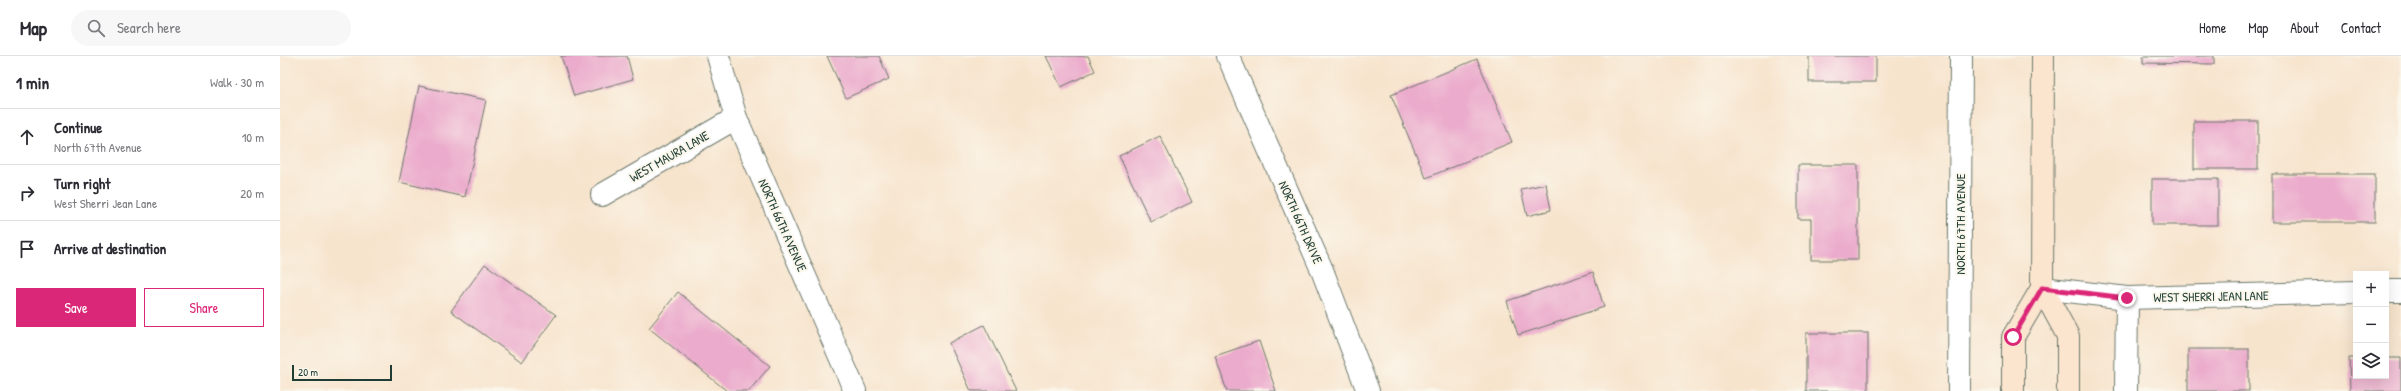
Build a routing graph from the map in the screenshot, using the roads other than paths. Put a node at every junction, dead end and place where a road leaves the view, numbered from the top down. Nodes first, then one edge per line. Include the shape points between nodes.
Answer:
1 (718, 56) edge
2 (1228, 56) edge
3 (1961, 56) edge
4 (2043, 56) edge
5 (736, 118) junction
6 (602, 195) dead end
7 (2042, 288) junction
8 (2389, 291) edge
9 (2401, 291) edge
10 (2353, 292) edge
11 (2127, 298) junction
12 (855, 391) edge
13 (1368, 391) edge
14 (1959, 391) edge
15 (2013, 391) edge
16 (2068, 391) edge
17 (2126, 391) edge

1 - 5 street, NORTH 66TH AVENUE
2 - 13 street, NORTH 66TH DRIVE via 1322,270
3 - 14 street, NORTH 67TH AVENUE
4 - 7 main road
5 - 6 street, WEST MAURA LANE
5 - 12 street, NORTH 66TH AVENUE
7 - 11 street, WEST SHERRI JEAN LANE
7 - 15 main road via 2013,337
7 - 16 main road via 2068,336
8 - 9 street
10 - 11 street, WEST SHERRI JEAN LANE
11 - 17 street

